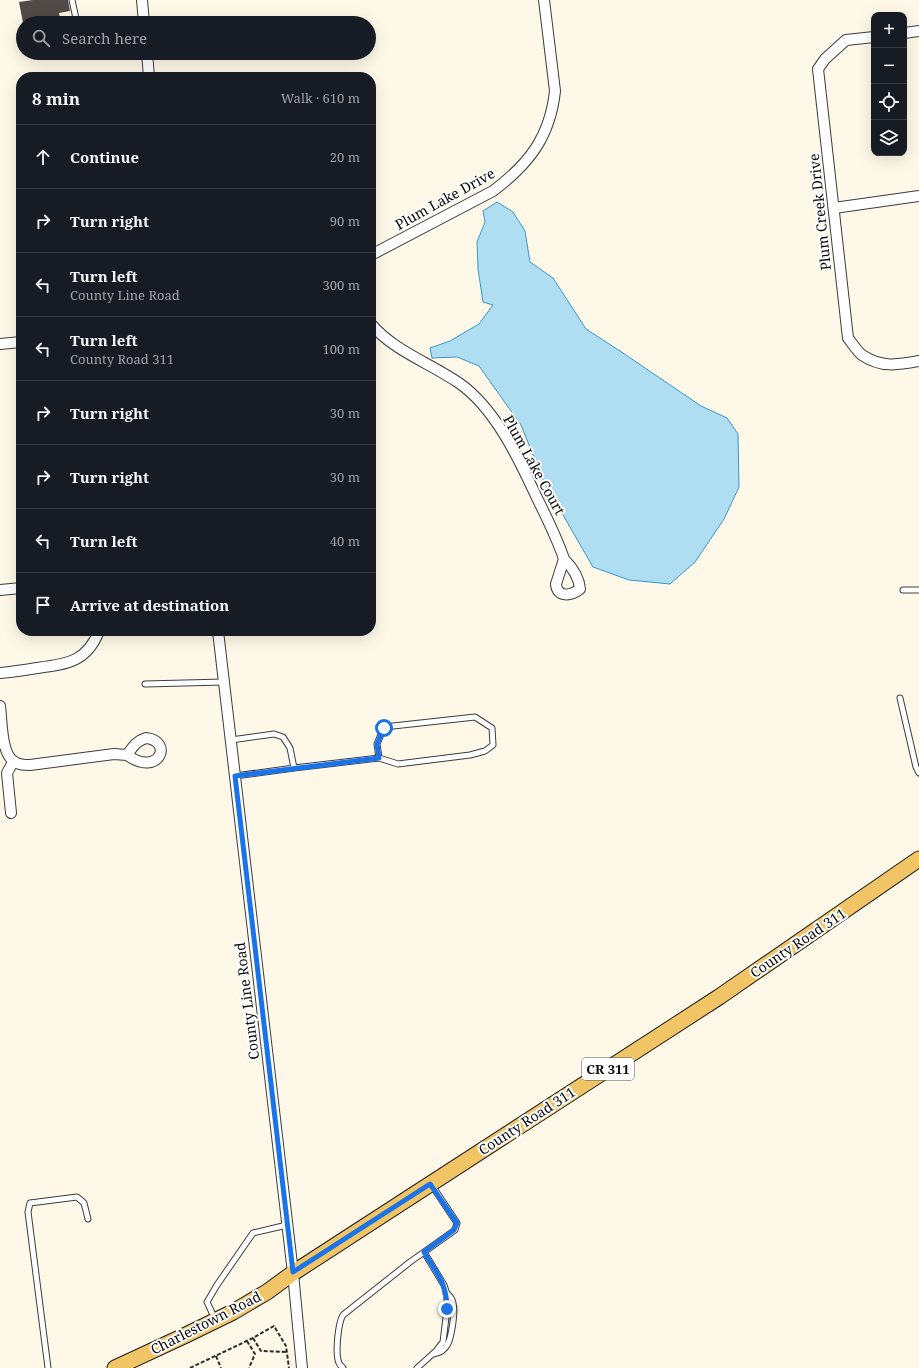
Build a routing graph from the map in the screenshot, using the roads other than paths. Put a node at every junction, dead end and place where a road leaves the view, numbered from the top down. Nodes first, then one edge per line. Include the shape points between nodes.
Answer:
1 (72, 0) edge
2 (142, 0) edge
3 (544, 0) edge
4 (75, 16) edge
5 (143, 16) edge
6 (919, 31) edge
7 (907, 33) edge
8 (871, 36) edge
9 (148, 60) edge
10 (149, 72) edge
11 (919, 196) edge
12 (834, 208) junction
13 (376, 252) edge
14 (376, 330) edge
15 (16, 342) edge
16 (0, 344) edge
17 (919, 361) edge
18 (564, 559) dead end
19 (16, 588) edge
20 (0, 590) edge
21 (902, 590) dead end
22 (919, 590) edge
23 (96, 636) edge
24 (219, 636) edge
25 (0, 673) edge
26 (224, 682) junction
27 (144, 684) dead end
28 (900, 698) dead end
29 (0, 706) edge
30 (231, 740) junction
31 (127, 755) dead end
32 (379, 758) junction
33 (14, 762) junction
34 (294, 768) junction
35 (919, 773) edge
36 (235, 776) junction
37 (11, 813) dead end
38 (919, 859) edge
39 (430, 1184) junction
40 (88, 1219) dead end
41 (287, 1225) junction
42 (424, 1252) junction
43 (293, 1272) junction
44 (216, 1320) junction
45 (131, 1365) edge
46 (48, 1368) edge
47 (115, 1368) edge
48 (302, 1368) edge
49 (342, 1368) edge
50 (417, 1368) edge

1 - 4 lane
2 - 5 street
3 - 13 street, Plum Lake Drive via 555,91 554,105 544,134 532,155 509,179 493,191
6 - 7 street
8 - 12 street, Plum Creek Drive via 846,40 818,69
9 - 10 street
11 - 12 street
12 - 17 street, Plum Creek Drive via 848,338 862,355 879,363 895,366
14 - 18 street, Plum Lake Court via 392,343 460,384 482,404 529,481 558,540
15 - 16 street
19 - 20 street
21 - 22 lane
23 - 25 street via 90,648 73,661 50,667
24 - 26 street, County Line Road
26 - 27 lane
26 - 30 street, County Line Road
28 - 35 lane
29 - 33 street via 6,750 8,757
30 - 34 lane via 274,734 283,737 290,748
30 - 36 street, County Line Road
31 - 33 street via 114,754 30,765
32 - 32 lane via 377,744 384,728 475,717 492,728 493,745 485,751 470,755 398,764
32 - 34 lane
33 - 37 street via 7,773
34 - 36 lane
36 - 41 street, County Line Road
38 - 39 main road, County Road 311 / CR 311 via 719,997
39 - 42 lane via 457,1226
39 - 43 main road, County Road 311 / CR 311
40 - 46 lane via 84,1203 77,1197 30,1203 28,1212
41 - 43 street, County Line Road
41 - 44 lane via 253,1233 207,1302
42 - 49 lane via 343,1315 339,1328 337,1357
42 - 50 lane via 444,1285 447,1309 443,1342
43 - 44 main road, Charlestown Road via 267,1292
43 - 48 street, County Line Road
44 - 45 main road, Charlestown Road
45 - 47 main road, Charlestown Road

